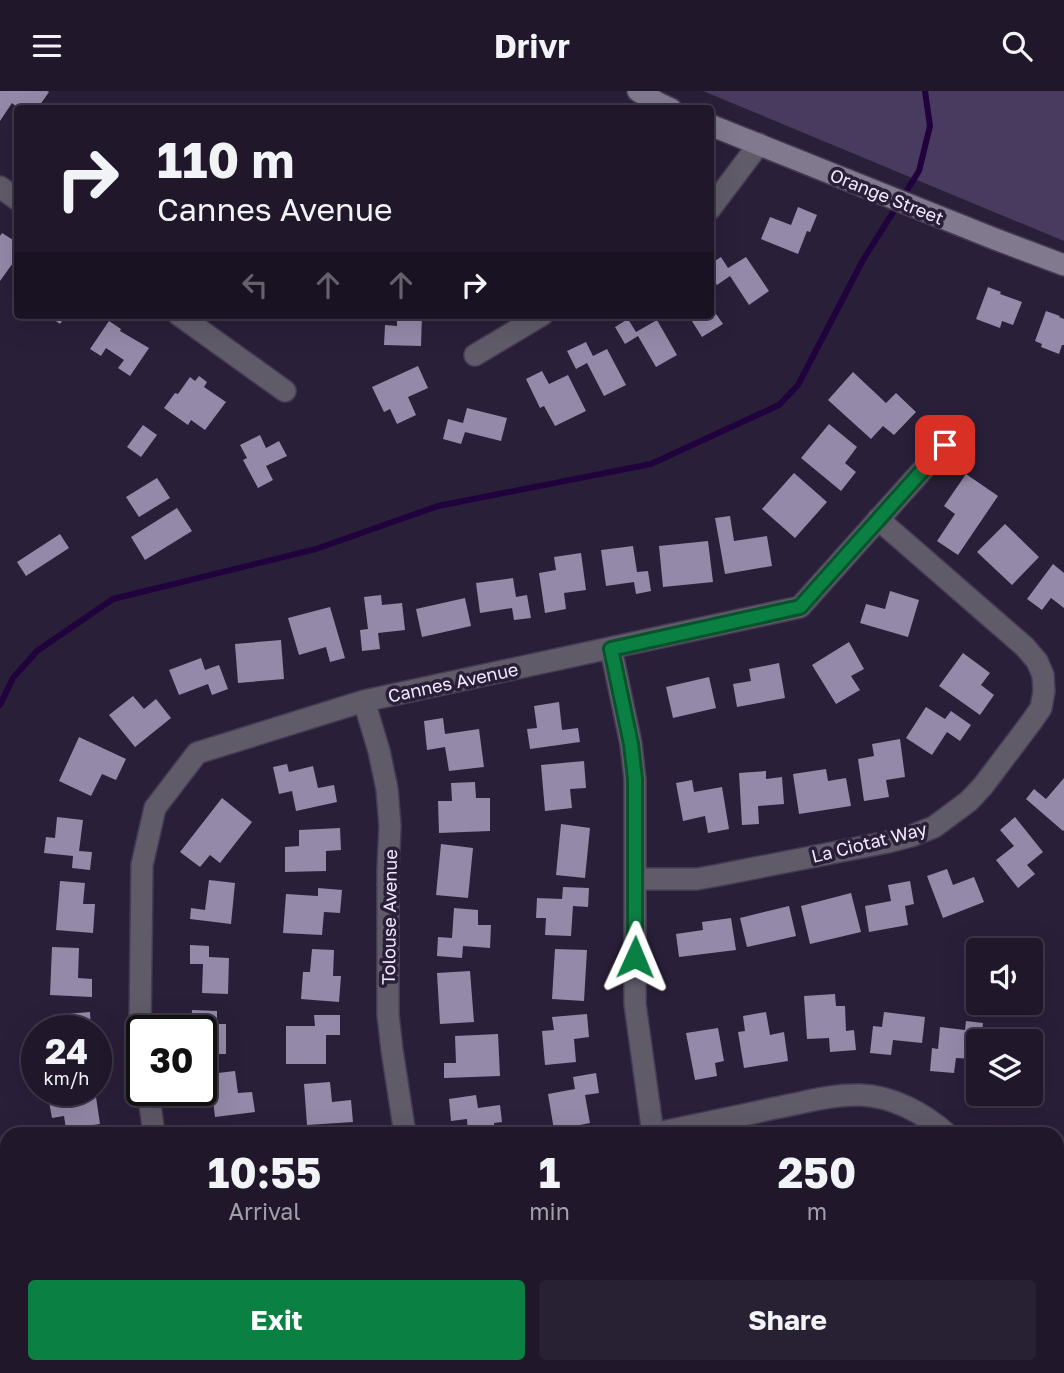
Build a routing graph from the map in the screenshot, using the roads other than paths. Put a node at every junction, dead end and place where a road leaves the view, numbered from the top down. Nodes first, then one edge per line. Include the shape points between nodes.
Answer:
1 (638, 91) edge
2 (662, 105) edge
3 (714, 127) edge
4 (759, 145) junction
5 (714, 204) edge
6 (1064, 265) edge
7 (185, 319) edge
8 (534, 319) edge
9 (475, 355) dead end
10 (285, 391) dead end
11 (945, 445) dead end
12 (878, 519) junction
13 (611, 649) junction
14 (364, 701) junction
15 (635, 879) junction
16 (140, 1015) edge
17 (150, 1106) edge
18 (152, 1127) edge
19 (404, 1127) edge
20 (653, 1127) edge
21 (687, 1127) edge
22 (939, 1127) edge

1 - 2 street
3 - 4 street, Orange Street
4 - 5 street
4 - 6 street, Orange Street
7 - 10 street
8 - 9 street
11 - 12 street, Cannes Avenue
12 - 13 street, Cannes Avenue via 800,607
12 - 15 street, La Ciotat Way via 1037,661 1044,691 1032,722 969,801 934,827 888,842 697,879
13 - 14 street, Cannes Avenue
13 - 15 street via 635,779
14 - 16 street, Cannes Avenue via 197,753 155,809 142,865
14 - 19 street, Tolouse Avenue via 387,789 388,1014
15 - 20 street via 635,1004
17 - 18 street
21 - 22 street via 820,1099 862,1095 911,1109

